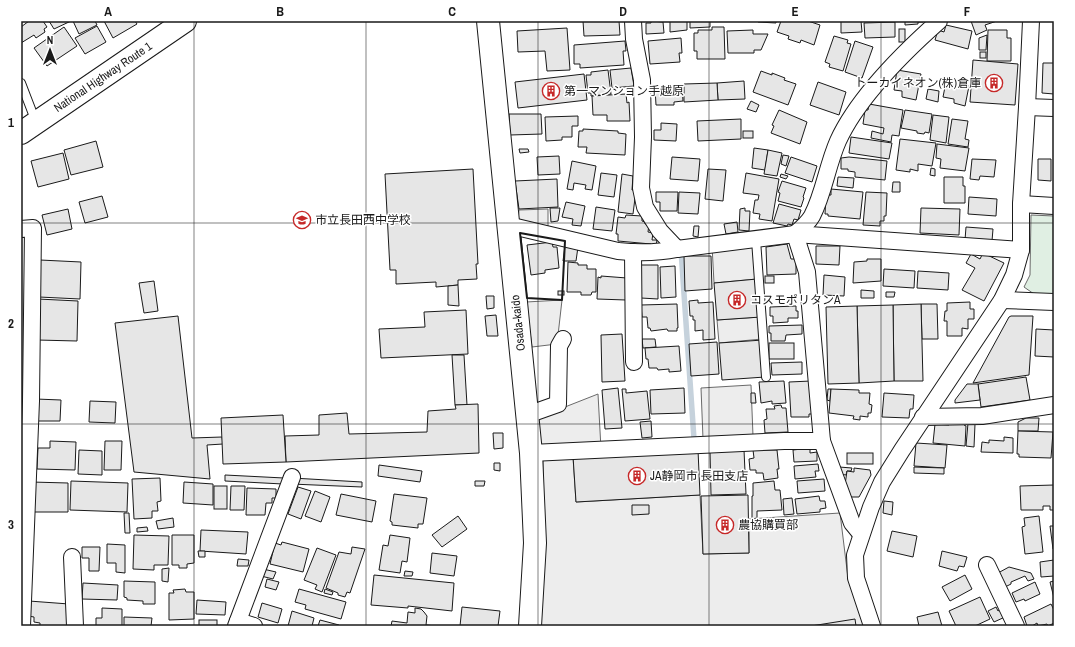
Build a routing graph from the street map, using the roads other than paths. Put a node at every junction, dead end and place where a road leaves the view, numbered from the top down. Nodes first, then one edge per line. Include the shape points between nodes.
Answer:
1 (185, 21) edge
2 (488, 21) edge
3 (632, 21) edge
4 (940, 21) edge
5 (1031, 21) edge
6 (21, 83) edge
7 (1027, 107) junction
8 (1054, 108) edge
9 (29, 127) edge
10 (1021, 204) junction
11 (1054, 206) edge
12 (508, 225) junction
13 (21, 229) edge
14 (795, 234) junction
15 (756, 240) junction
16 (677, 249) junction
17 (1021, 250) junction
18 (632, 252) junction
19 (1002, 300) junction
20 (1054, 302) edge
21 (563, 339) dead end
22 (634, 362) dead end
23 (766, 377) dead end
24 (1054, 405) edge
25 (527, 415) junction
26 (923, 417) junction
27 (822, 442) junction
28 (531, 453) junction
29 (292, 476) dead end
30 (861, 534) junction
31 (72, 556) dead end
32 (987, 565) dead end
33 (237, 623) edge
34 (22, 626) edge
35 (75, 626) edge
36 (254, 626) edge
37 (530, 626) edge
38 (872, 626) edge
39 (1016, 626) edge

1 - 9 main road, National Highway Route 1
2 - 12 main road, Osada-kaido
3 - 16 street via 642,80 641,188 645,207 660,231
4 - 14 street via 881,78 850,118 832,155 821,195 811,218
5 - 7 street
6 - 9 lane
7 - 8 street
7 - 10 street
10 - 11 street
10 - 17 street
12 - 18 street via 618,251
12 - 25 main road, Osada-kaido
13 - 34 street via 33,228 31,401
14 - 15 street
14 - 17 street
14 - 27 street via 807,272
15 - 16 street
15 - 23 lane
16 - 18 street via 659,253
17 - 19 street via 1014,275
18 - 22 street
19 - 20 street
19 - 26 street
21 - 25 street via 559,346 558,404
24 - 26 street via 982,416
25 - 28 main road, Osada-kaido
26 - 30 street via 882,482
27 - 28 street via 776,441
27 - 30 street via 852,523
28 - 37 main road, Osada-kaido via 535,543
29 - 33 street
30 - 38 street via 854,555 856,578
31 - 35 street
32 - 39 street
33 - 36 street

